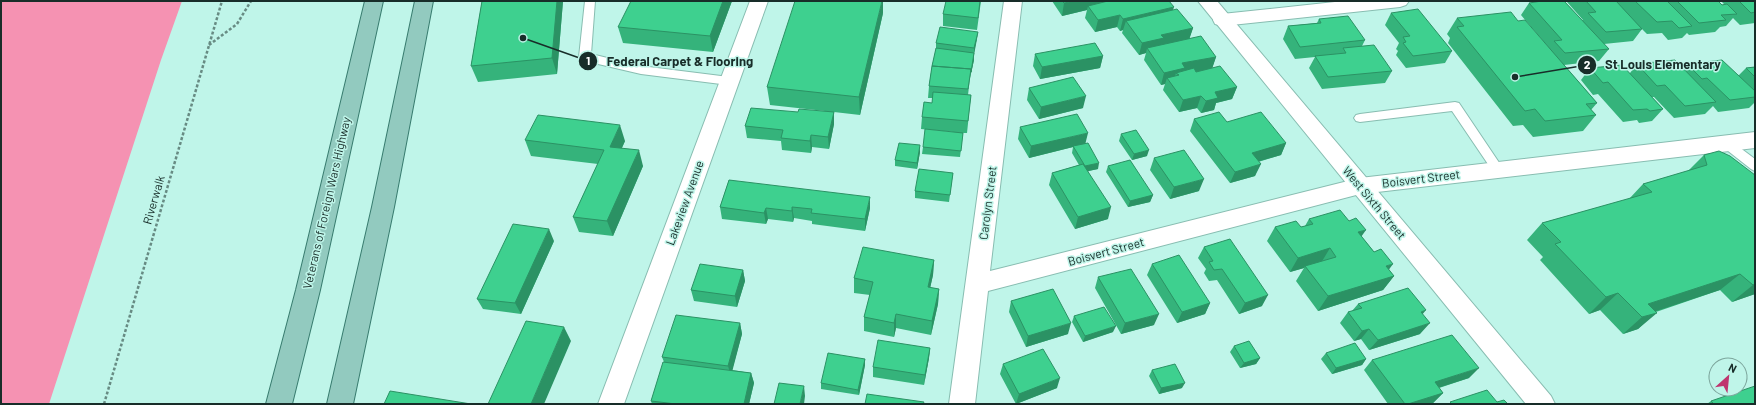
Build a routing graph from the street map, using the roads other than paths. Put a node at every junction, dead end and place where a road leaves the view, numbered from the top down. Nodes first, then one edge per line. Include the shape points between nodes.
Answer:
1 (374, 1) edge
2 (424, 1) edge
3 (590, 1) edge
4 (759, 1) edge
5 (1013, 1) edge
6 (1206, 1) edge
7 (1400, 1) edge
8 (1222, 20) junction
9 (729, 82) junction
10 (1360, 118) dead end
11 (1755, 140) edge
12 (1727, 144) junction
13 (1755, 166) edge
14 (1498, 170) junction
15 (1360, 186) junction
16 (977, 284) junction
17 (279, 404) edge
18 (340, 404) edge
19 (611, 404) edge
20 (962, 404) edge
21 (1542, 404) edge

1 - 17 main road, Veterans of Foreign Wars Highway via 308,290
2 - 18 main road
3 - 9 lane via 585,57 641,70
4 - 9 street, Lakeview Avenue
5 - 16 street, Carolyn Street
6 - 8 street, West Sixth Street
7 - 8 street
8 - 15 street, West Sixth Street
9 - 19 street, Lakeview Avenue
10 - 14 lane via 1455,106
11 - 12 street, Boisvert Street
12 - 13 lane
12 - 14 street, Boisvert Street
14 - 15 street, Boisvert Street
15 - 16 street, Boisvert Street
15 - 21 street, West Sixth Street
16 - 20 street, Carolyn Street

